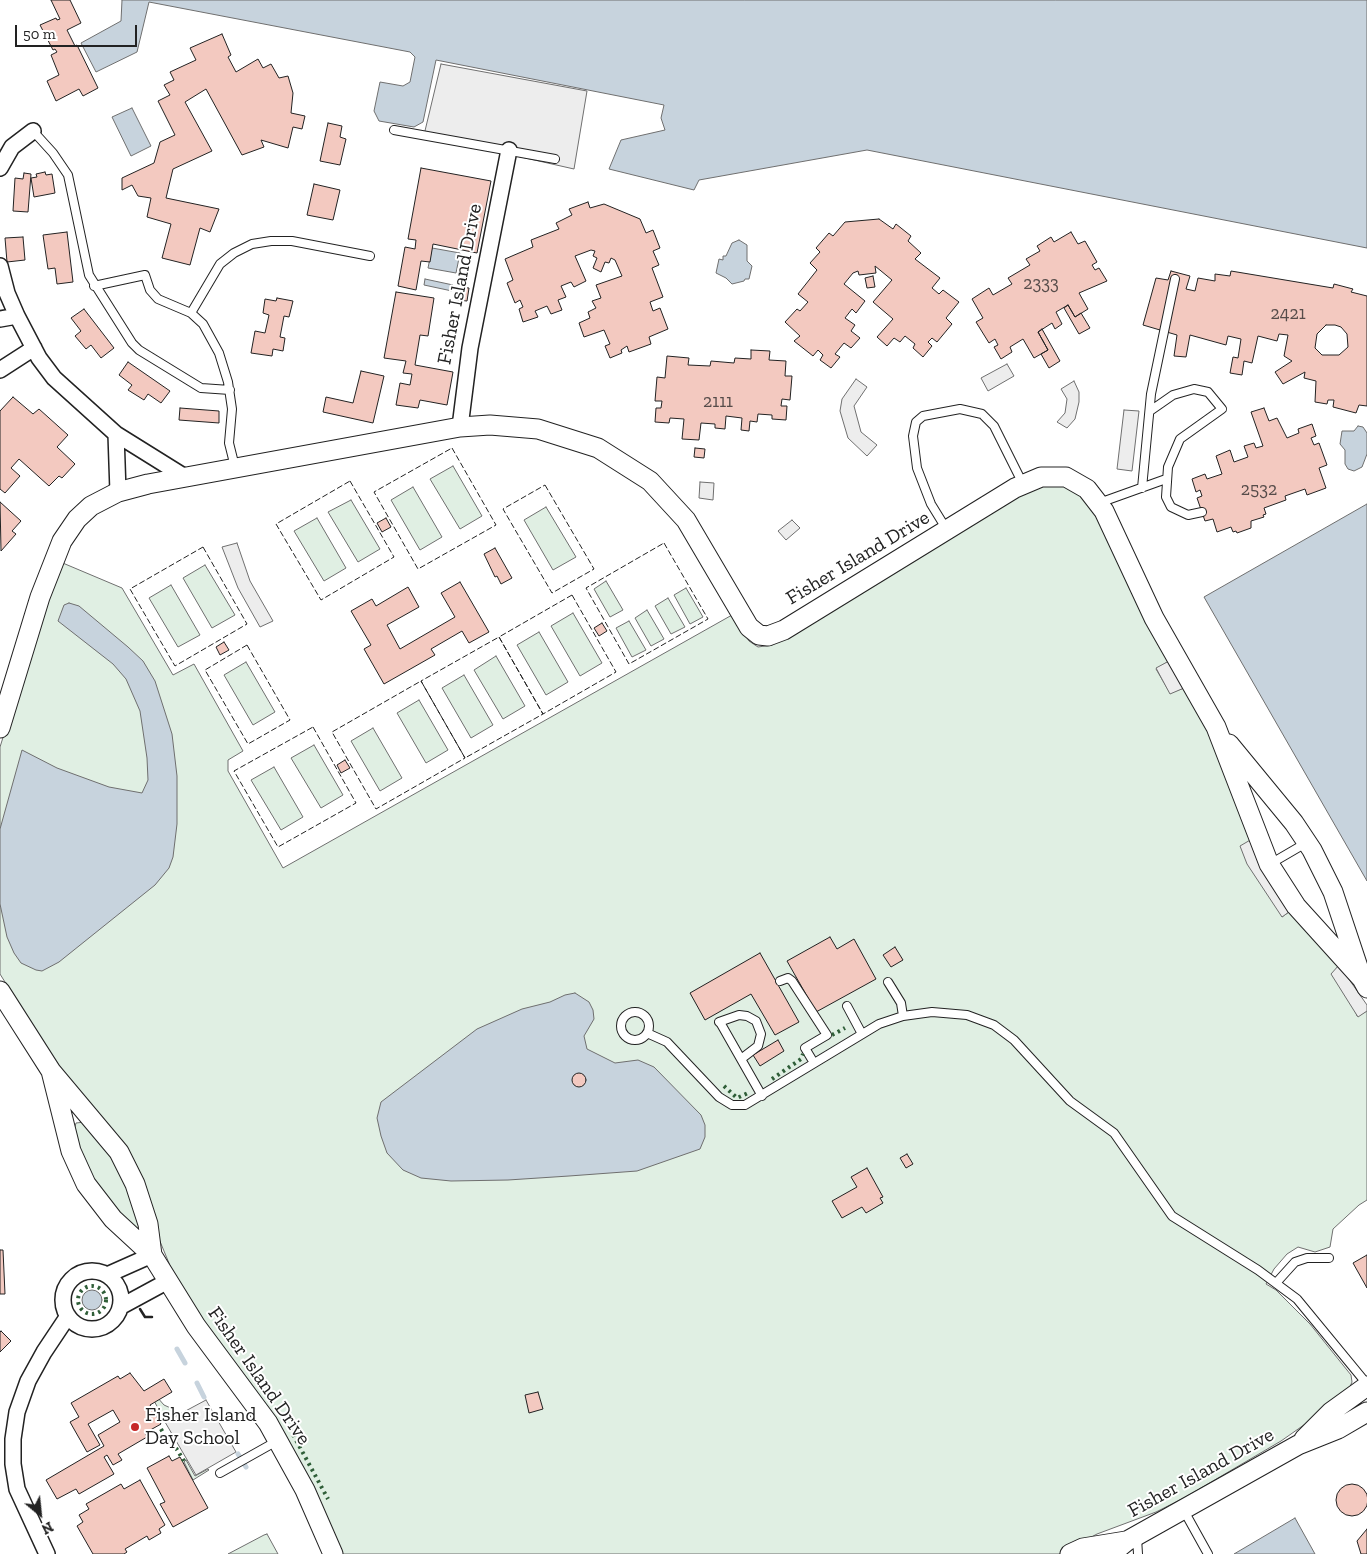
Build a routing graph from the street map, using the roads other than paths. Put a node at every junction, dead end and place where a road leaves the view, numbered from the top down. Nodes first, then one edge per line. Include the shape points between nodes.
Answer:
1 (394, 130) dead end
2 (33, 131) joint
3 (509, 150) junction
4 (555, 159) dead end
5 (0, 168) edge
6 (370, 256) dead end
7 (0, 266) edge
8 (1176, 279) dead end
9 (94, 286) junction
10 (191, 313) junction
11 (17, 316) junction
12 (0, 319) edge
13 (34, 348) junction
14 (0, 370) edge
15 (230, 390) junction
16 (1150, 411) junction
17 (460, 427) junction
18 (116, 434) junction
19 (236, 467) junction
20 (185, 477) junction
21 (1166, 479) junction
22 (1023, 484) junction
23 (1142, 488) junction
24 (118, 492) junction
25 (1099, 503) junction
26 (1202, 512) dead end
27 (948, 530) junction
28 (1216, 727) junction
29 (0, 728) edge
30 (1267, 790) junction
31 (1245, 804) junction
32 (1307, 842) junction
33 (1269, 864) junction
34 (1344, 922) junction
35 (1322, 935) junction
36 (780, 981) dead end
37 (888, 982) dead end
38 (1364, 984) edge
39 (0, 991) edge
40 (847, 1006) dead end
41 (903, 1016) junction
42 (647, 1033) dead end
43 (862, 1034) junction
44 (741, 1059) junction
45 (814, 1063) junction
46 (51, 1072) junction
47 (762, 1096) junction
48 (86, 1111) junction
49 (63, 1124) junction
50 (152, 1255) junction
51 (1329, 1258) dead end
52 (107, 1275) junction
53 (168, 1280) junction
54 (1276, 1283) junction
55 (120, 1307) junction
56 (68, 1316) junction
57 (1367, 1385) edge
58 (1367, 1412) edge
59 (278, 1440) junction
60 (1298, 1445) junction
61 (220, 1473) dead end
62 (1183, 1509) junction
63 (1134, 1543) edge
64 (47, 1554) edge
65 (334, 1554) edge
66 (1070, 1554) edge
67 (1111, 1554) edge
68 (1208, 1554) edge

1 - 3 lane
2 - 5 street via 12,147
2 - 9 lane via 54,153 68,175 87,270
3 - 4 lane
3 - 17 street, Fisher Island Drive via 468,362
6 - 10 lane via 292,241 252,244 220,264
7 - 11 street
8 - 16 lane via 1162,334
9 - 10 lane via 145,275 150,290 158,299
9 - 15 lane via 135,347 201,388
10 - 15 lane via 203,324 212,340 223,362
11 - 12 street
11 - 13 street
13 - 14 street
13 - 18 street via 62,387
15 - 19 lane via 229,443
16 - 21 lane via 1173,395 1194,389 1208,392 1222,409 1180,439 1173,451
16 - 23 lane
17 - 19 street, Fisher Island Drive
17 - 27 street, Fisher Island Drive via 498,425 538,429 584,442 626,464 650,481 680,511 746,623 763,636 784,630
18 - 20 street
18 - 24 street
19 - 20 street, Fisher Island Drive
20 - 24 street, Fisher Island Drive
21 - 23 lane
21 - 26 lane via 1166,497 1171,507 1188,515
22 - 25 street, Fisher Island Drive via 1041,478 1066,477 1080,484
22 - 27 street, Fisher Island Drive
22 - 27 lane via 994,426 982,414 960,408 923,416 916,422 913,436 917,468 928,498
23 - 25 lane
24 - 29 street, Fisher Island Drive via 84,512 62,542 43,588
25 - 28 street, Fisher Island Drive via 1154,618
28 - 30 street, Fisher Island Drive
28 - 31 street, Fisher Island Drive
30 - 31 street
30 - 32 street, Fisher Island Drive
31 - 33 street, Fisher Island Drive
32 - 33 lane
32 - 34 street, Fisher Island Drive via 1328,881
33 - 35 street, Fisher Island Drive via 1296,906
34 - 35 street
34 - 38 street, Fisher Island Drive
35 - 38 street, Fisher Island Drive
36 - 45 lane via 788,978 792,981 827,1035 806,1048
37 - 41 lane via 900,1003
39 - 46 street, Fisher Island Drive
40 - 43 lane
41 - 43 lane
41 - 54 lane via 932,1012 967,1015 994,1025 1014,1040 1070,1101 1114,1132 1172,1216
42 - 47 lane via 667,1042 719,1098 732,1105 745,1105
43 - 45 lane
44 - 44 lane via 719,1022 740,1015 756,1020 761,1034 758,1046
44 - 47 lane
45 - 47 lane
46 - 48 street, Fisher Island Drive
46 - 49 street, Fisher Island Drive
48 - 49 street
48 - 50 street, Fisher Island Drive via 114,1144 130,1172 148,1224
49 - 50 street, Fisher Island Drive via 86,1184 113,1219
50 - 52 street
50 - 53 street, Fisher Island Drive
51 - 54 lane via 1307,1258 1295,1262
52 - 55 street via 118,1288
52 - 56 street via 91,1272 71,1281 64,1296
53 - 55 street
53 - 59 street, Fisher Island Drive via 196,1326
54 - 57 lane via 1297,1300
55 - 56 street via 110,1322 94,1329 82,1328
56 - 64 street via 28,1381 13,1439 17,1489
57 - 60 street, Fisher Island Drive via 1331,1412
58 - 60 street, Fisher Island Drive via 1338,1429
59 - 61 lane
59 - 65 street, Fisher Island Drive via 306,1490
60 - 62 street, Fisher Island Drive
62 - 63 street, Fisher Island Drive
62 - 68 lane
63 - 66 street, Fisher Island Drive via 1082,1548
63 - 67 street, Fisher Island Drive

